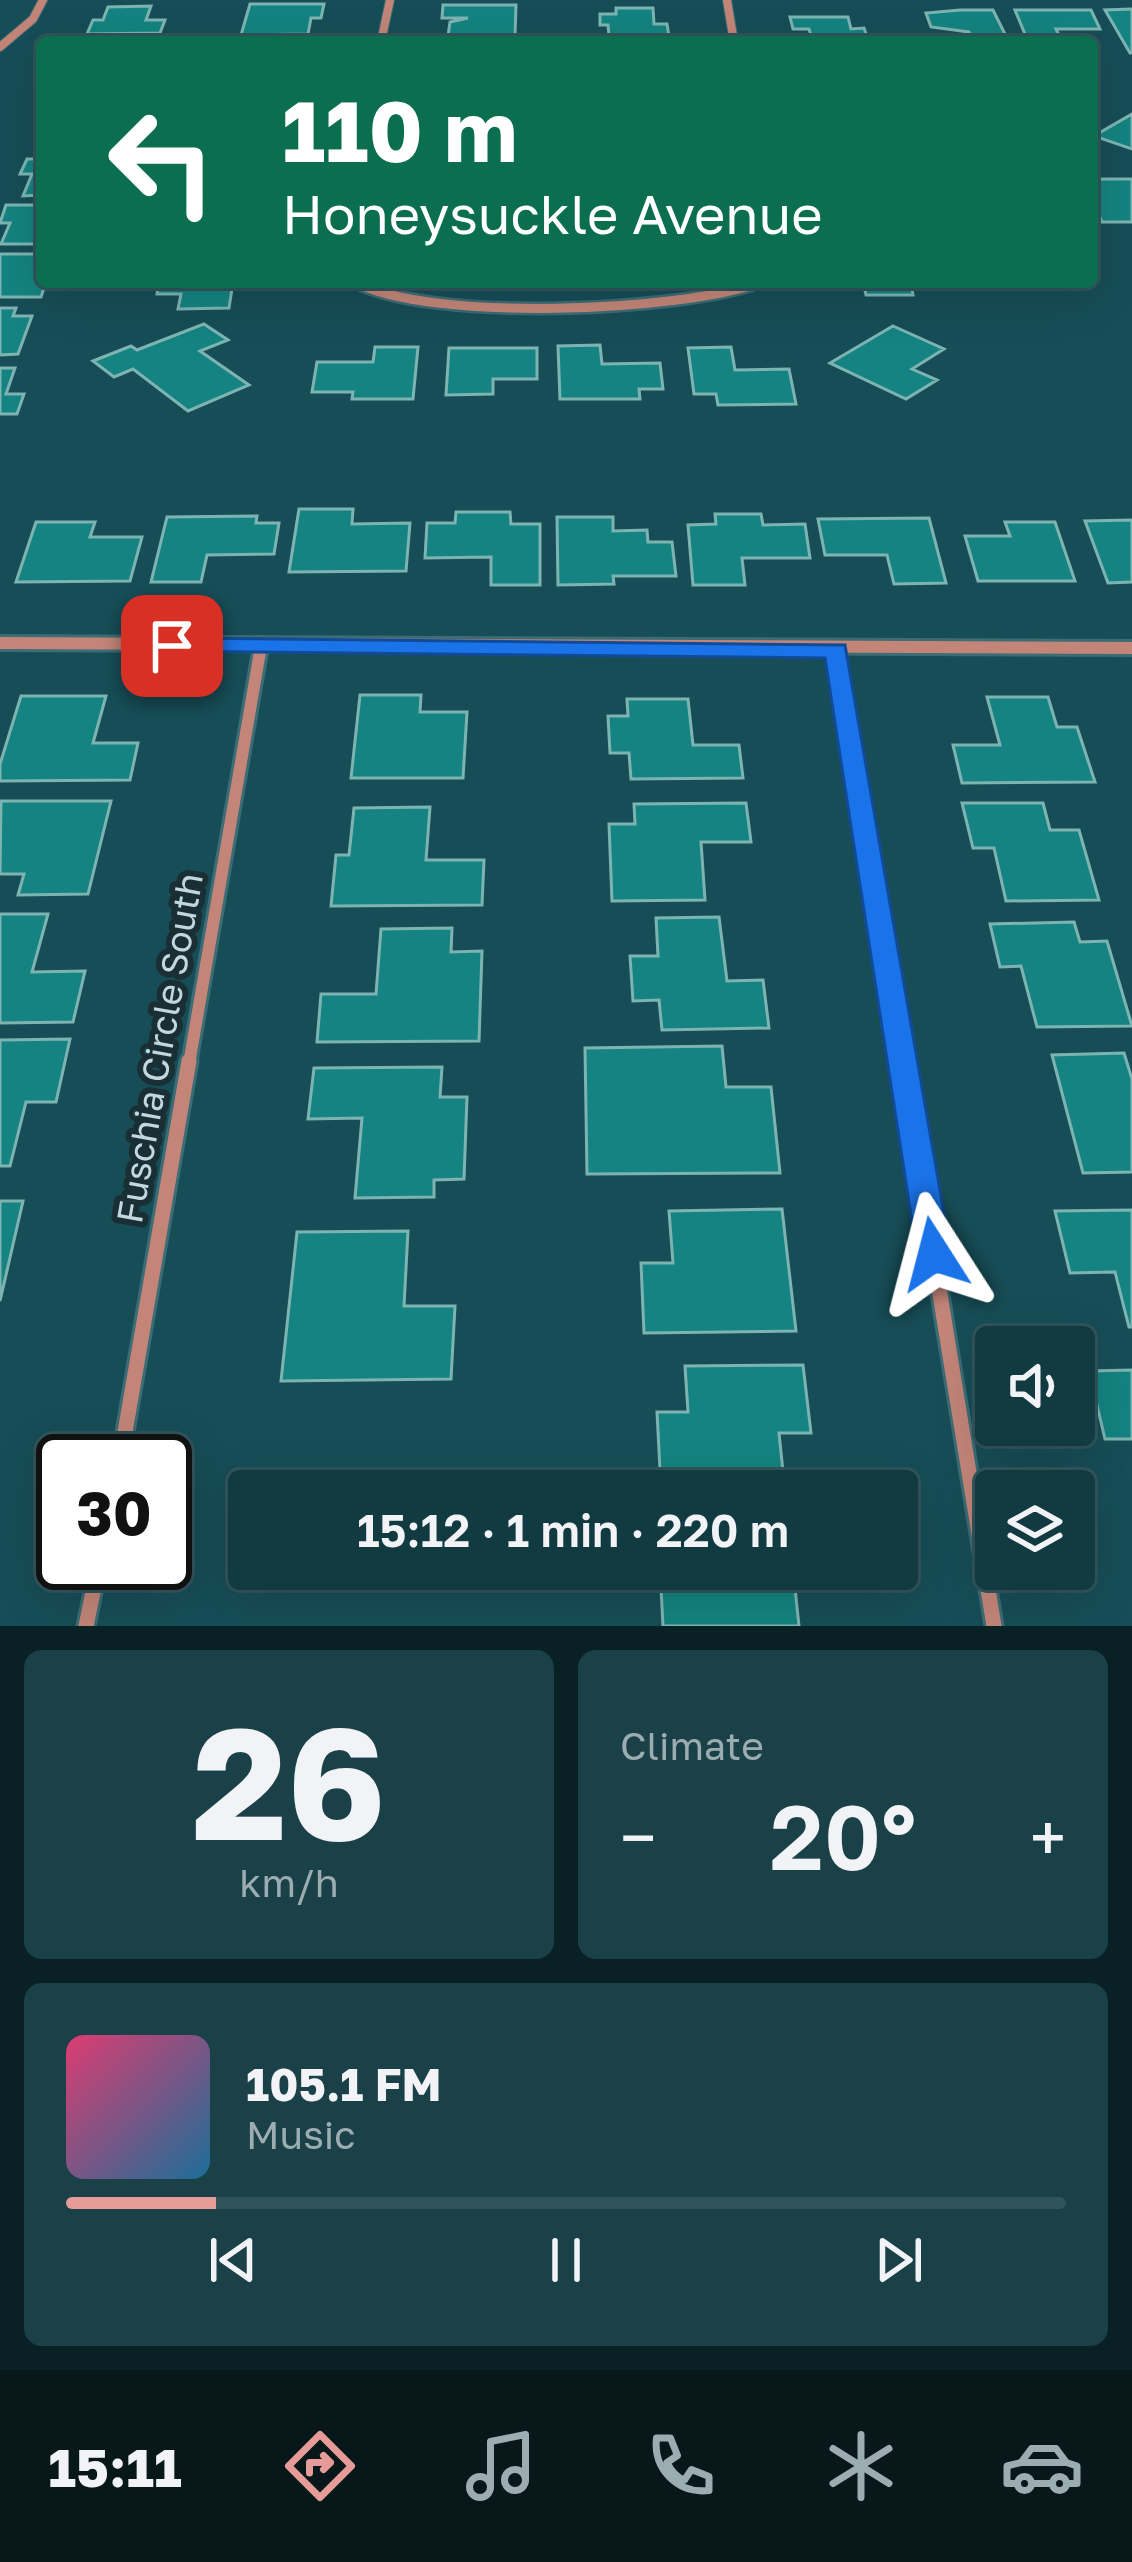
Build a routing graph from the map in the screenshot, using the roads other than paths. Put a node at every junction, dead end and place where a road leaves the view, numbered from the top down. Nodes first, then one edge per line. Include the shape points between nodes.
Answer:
1 (43, 0) edge
2 (390, 0) edge
3 (727, 0) edge
4 (383, 36) edge
5 (733, 36) edge
6 (0, 47) edge
7 (371, 288) edge
8 (748, 288) edge
9 (0, 643) edge
10 (261, 646) junction
11 (1132, 648) edge
12 (836, 650) junction
13 (125, 1434) edge
14 (93, 1590) edge
15 (86, 1626) edge
16 (994, 1626) edge

1 - 6 street via 33,20
2 - 4 street
3 - 5 street
7 - 8 street via 407,302 551,304 694,302
9 - 10 street
10 - 12 street
10 - 13 street, Fuschia Circle South
11 - 12 street
12 - 16 street
14 - 15 street

